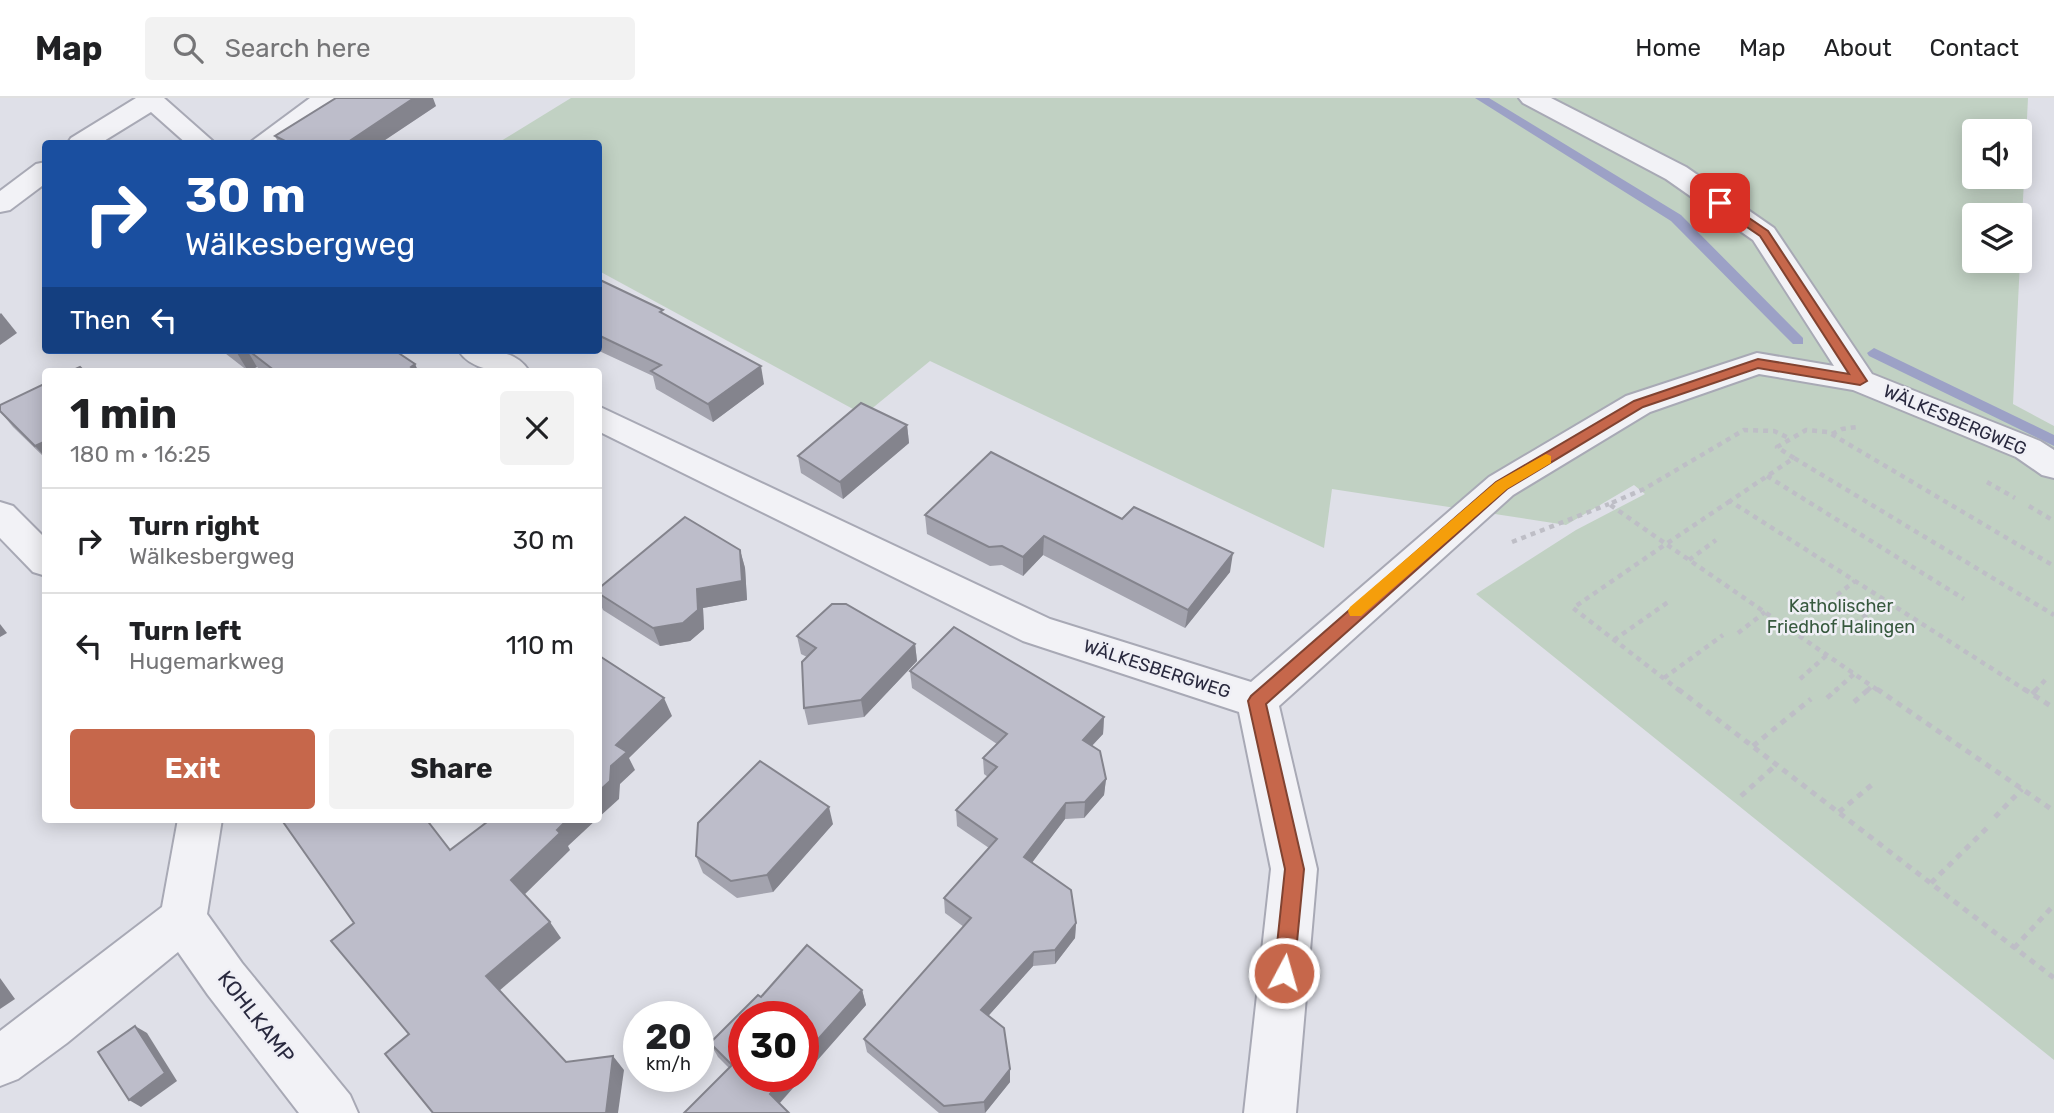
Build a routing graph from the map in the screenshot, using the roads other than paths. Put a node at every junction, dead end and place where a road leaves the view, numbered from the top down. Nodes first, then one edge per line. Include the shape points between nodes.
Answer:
1 (327, 98) edge
2 (1532, 98) edge
3 (150, 99) edge
4 (86, 140) edge
5 (199, 140) edge
6 (267, 140) edge
7 (42, 173) edge
8 (0, 204) edge
9 (481, 354) edge
10 (507, 368) edge
11 (1860, 381) junction
12 (602, 419) edge
13 (2054, 466) edge
14 (0, 515) edge
15 (42, 558) edge
16 (1257, 701) junction
17 (199, 823) edge
18 (183, 919) junction
19 (0, 1061) edge
20 (332, 1113) edge
21 (1270, 1113) edge

1 - 6 street
2 - 11 street via 1676,173 1764,234
3 - 4 street
3 - 5 street
7 - 8 street
9 - 10 street
11 - 13 street, WÄLKESBERGWEG via 2028,449
11 - 16 street, WÄLKESBERGWEG via 1758,363 1638,404 1502,486
12 - 16 street, WÄLKESBERGWEG via 1037,630
14 - 15 street
16 - 21 street via 1294,869
17 - 18 street
18 - 19 street
18 - 20 street, KOHLKAMP

